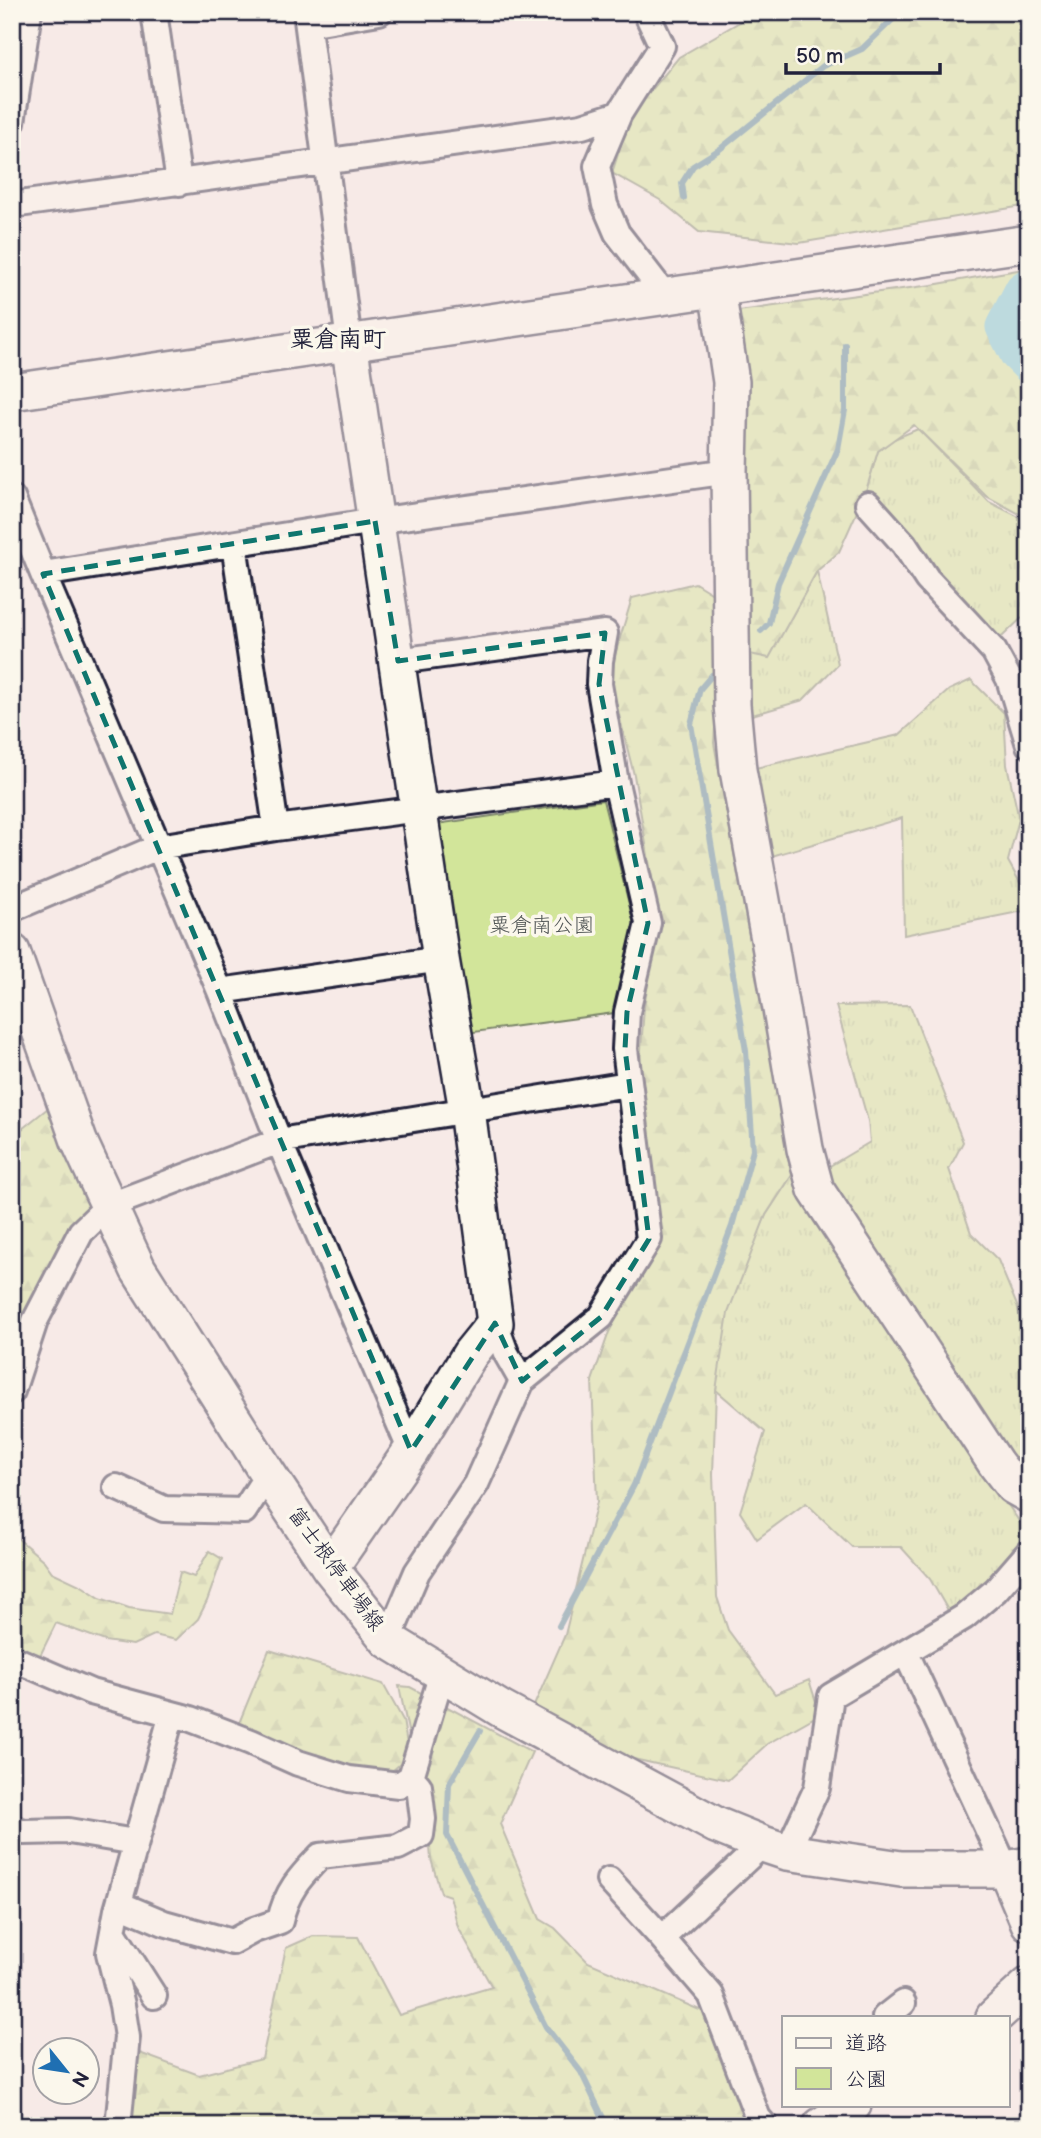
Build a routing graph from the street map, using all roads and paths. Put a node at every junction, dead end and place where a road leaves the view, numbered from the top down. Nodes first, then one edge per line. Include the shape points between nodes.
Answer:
1 (29, 12) edge
2 (154, 12) edge
3 (379, 12) edge
4 (646, 12) edge
5 (307, 18) edge
6 (618, 114) junction
7 (12, 122) edge
8 (327, 161) junction
9 (179, 183) junction
10 (12, 205) edge
11 (1029, 243) edge
12 (717, 289) junction
13 (664, 295) junction
14 (349, 342) junction
15 (12, 392) edge
16 (729, 471) junction
17 (12, 498) edge
18 (867, 504) dead end
19 (376, 521) junction
20 (234, 544) junction
21 (43, 574) junction
22 (398, 661) junction
23 (1029, 745) edge
24 (616, 783) junction
25 (419, 808) junction
26 (276, 828) junction
27 (158, 847) junction
28 (12, 909) edge
29 (12, 952) edge
30 (441, 959) junction
31 (220, 991) junction
32 (628, 1084) junction
33 (467, 1110) junction
34 (279, 1141) junction
35 (108, 1206) junction
36 (495, 1323) junction
37 (522, 1381) junction
38 (12, 1391) edge
39 (411, 1451) junction
40 (268, 1474) junction
41 (116, 1487) dead end
42 (1029, 1495) edge
43 (1029, 1552) edge
44 (330, 1568) junction
45 (388, 1640) junction
46 (906, 1653) junction
47 (12, 1658) edge
48 (442, 1673) junction
49 (172, 1714) junction
50 (411, 1777) junction
51 (12, 1828) edge
52 (135, 1842) junction
53 (775, 1848) junction
54 (1018, 1867) edge
55 (609, 1880) dead end
56 (119, 1904) junction
57 (1029, 1923) edge
58 (113, 1932) junction
59 (662, 1938) junction
60 (1029, 1985) edge
61 (154, 1996) dead end
62 (995, 2016) edge
63 (851, 2106) edge
64 (118, 2126) edge
65 (765, 2126) edge
66 (821, 2126) edge

1 - 7 street
2 - 9 street
3 - 5 street
4 - 6 street via 662,46
5 - 8 street
6 - 8 street via 582,126
6 - 13 street via 597,166 605,205 617,233
8 - 9 street
8 - 14 street
9 - 10 street
11 - 12 street
12 - 13 street
12 - 16 street via 731,382
13 - 14 street
14 - 15 street
14 - 19 street
16 - 19 street
16 - 42 street via 732,705 738,770 816,1190 996,1464 1013,1486
17 - 21 street
18 - 23 street via 904,544 927,579 994,651 1009,679
19 - 20 street
19 - 22 street
20 - 21 street
20 - 26 street
21 - 27 street
22 - 24 street via 605,633 599,684
22 - 25 street
24 - 25 street
24 - 32 street via 648,923 627,1012
25 - 26 street
25 - 30 street
26 - 27 street
27 - 28 street
27 - 31 street
29 - 35 street, 富士根停車場線 via 79,1141
30 - 31 street
30 - 33 street
31 - 34 street
32 - 33 street
32 - 37 street via 649,1239 601,1317
33 - 34 street
33 - 36 street
34 - 35 street
34 - 39 street
35 - 38 street via 81,1232 35,1321
35 - 40 street, 富士根停車場線 via 138,1269
36 - 37 street
36 - 39 street via 470,1354
37 - 45 street via 475,1484 418,1572
39 - 44 street
40 - 41 street via 244,1511 164,1509
40 - 44 street, 富士根停車場線
43 - 46 street via 996,1590 964,1617
44 - 45 street, 富士根停車場線
45 - 48 street, 富士根停車場線
46 - 53 street via 831,1696 817,1788
46 - 54 street
47 - 49 street via 91,1692
48 - 50 street
48 - 53 street, 富士根停車場線 via 716,1825
49 - 50 street via 349,1779 399,1785
49 - 52 street
50 - 56 street via 419,1786 421,1835 398,1847 320,1856 284,1902 280,1921 232,1942 164,1923
51 - 52 street
52 - 56 street
53 - 54 street, 富士根停車場線 via 901,1869
53 - 59 street
54 - 57 street
55 - 59 street
56 - 58 street
58 - 61 street
58 - 64 street via 109,1953 127,2037
59 - 65 street via 711,1995
60 - 62 street
63 - 66 street

